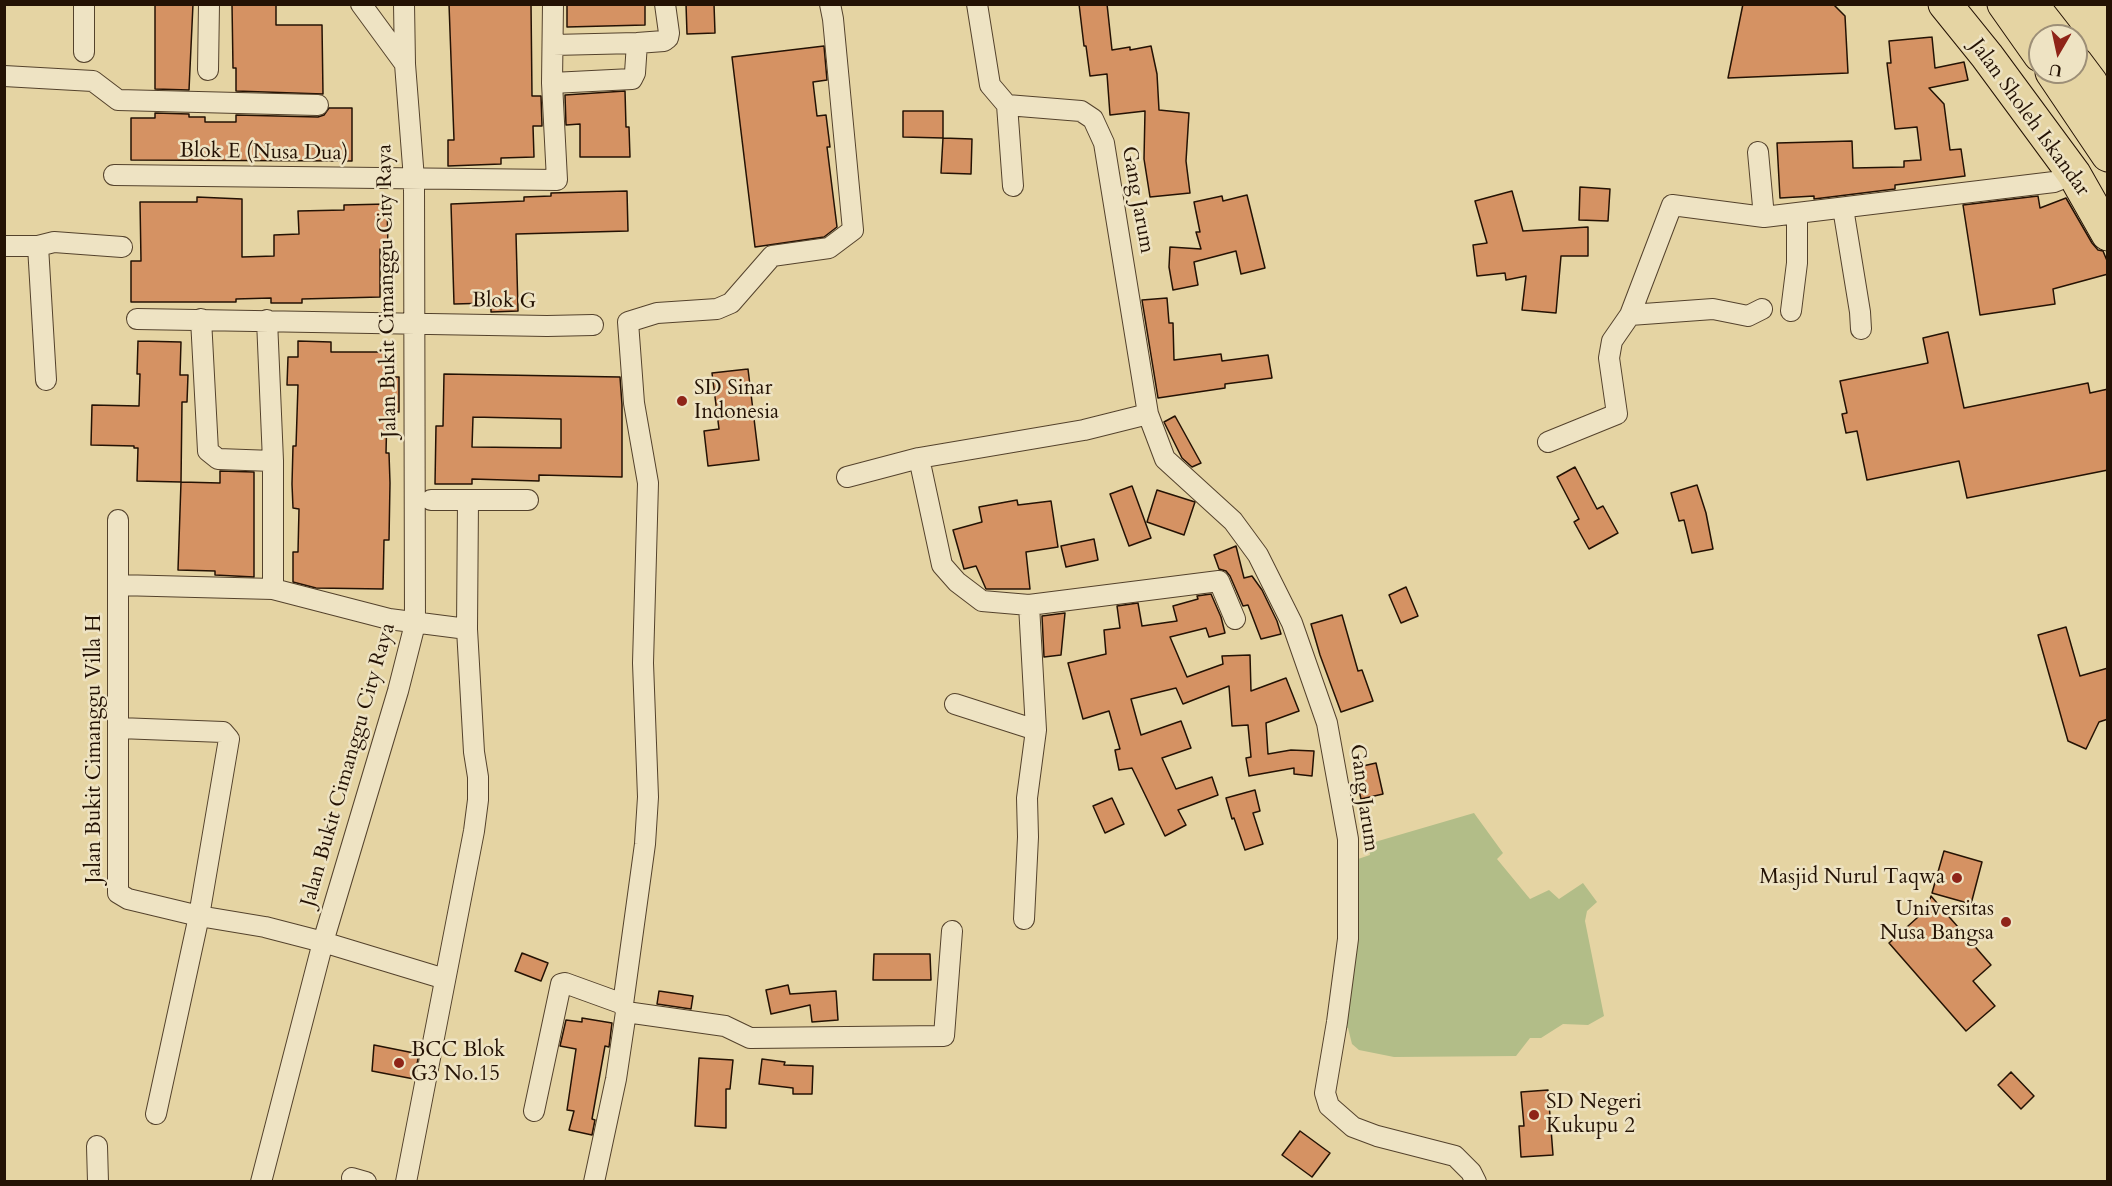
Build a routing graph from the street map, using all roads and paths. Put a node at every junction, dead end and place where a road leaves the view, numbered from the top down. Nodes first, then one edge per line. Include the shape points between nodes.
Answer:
1 (84, 4) edge
2 (208, 4) edge
3 (361, 4) edge
4 (404, 4) edge
5 (553, 4) edge
6 (665, 4) edge
7 (830, 4) edge
8 (977, 4) edge
9 (1945, 4) edge
10 (1964, 4) edge
11 (2004, 4) edge
12 (2031, 4) edge
13 (2047, 24) edge
14 (2028, 38) edge
15 (637, 44) junction
16 (553, 45) junction
17 (84, 52) dead end
18 (405, 64) junction
19 (208, 70) dead end
20 (4, 76) edge
21 (2088, 79) edge
22 (552, 82) junction
23 (2060, 84) edge
24 (318, 105) dead end
25 (1007, 105) junction
26 (2108, 116) edge
27 (1758, 152) dead end
28 (2108, 155) edge
29 (2074, 174) junction
30 (114, 175) dead end
31 (414, 179) junction
32 (1013, 186) dead end
33 (1843, 208) junction
34 (1797, 213) junction
35 (2108, 214) edge
36 (1764, 216) junction
37 (2108, 234) edge
38 (4, 246) edge
39 (38, 246) junction
40 (122, 247) dead end
41 (1762, 309) dead end
42 (1791, 311) dead end
43 (1630, 315) junction
44 (137, 319) dead end
45 (201, 319) junction
46 (267, 320) junction
47 (414, 324) junction
48 (593, 326) dead end
49 (1861, 329) dead end
50 (46, 380) dead end
51 (1148, 414) junction
52 (1548, 442) dead end
53 (919, 458) junction
54 (273, 461) junction
55 (847, 477) dead end
56 (431, 500) dead end
57 (468, 500) junction
58 (528, 500) dead end
59 (118, 520) dead end
60 (118, 585) junction
61 (273, 589) junction
62 (1029, 605) junction
63 (1236, 619) dead end
64 (415, 624) junction
65 (467, 629) junction
66 (955, 704) dead end
67 (119, 728) junction
68 (1035, 730) junction
69 (199, 916) junction
70 (1024, 919) dead end
71 (952, 930) dead end
72 (323, 942) junction
73 (445, 979) junction
74 (625, 1008) junction
75 (534, 1111) dead end
76 (156, 1114) dead end
77 (97, 1146) dead end
78 (98, 1182) edge
79 (261, 1182) edge
80 (406, 1182) edge
81 (594, 1182) edge
82 (1476, 1182) edge

1 - 17 street
2 - 19 street
3 - 18 street
4 - 18 street, Jalan Bukit Cimanggu City Raya
5 - 16 street
6 - 15 street via 668,38
7 - 74 street via 853,230 829,248 772,256 730,303 717,309 657,313 628,322 633,403 648,483 643,663 648,797
8 - 25 street via 990,84
9 - 29 highway, Jalan Sholeh Iskandar
10 - 35 highway via 2000,48
11 - 14 highway
12 - 13 highway
15 - 16 street
15 - 22 street via 632,79
16 - 22 street
18 - 31 street, Jalan Bukit Cimanggu City Raya
20 - 24 street via 93,81 118,100
21 - 26 highway
22 - 31 street, Blok E (Nusa Dua) via 557,180
23 - 28 highway
25 - 32 street
25 - 51 street, Gang Jarum via 1081,111 1093,119 1104,143
27 - 36 street
29 - 33 street via 2054,182
29 - 37 highway, Jalan Sholeh Iskandar
30 - 31 street, Blok E (Nusa Dua)
31 - 47 street, Jalan Bukit Cimanggu City Raya
33 - 34 street
33 - 49 street
34 - 36 street
34 - 42 street via 1797,263
36 - 43 street via 1671,205
38 - 39 street
39 - 40 street via 54,242
39 - 50 street
41 - 43 street via 1748,316 1713,309
43 - 52 street via 1612,341 1609,358 1617,414
44 - 45 street, Blok G
45 - 46 street, Blok G
45 - 54 street via 208,451 218,459
46 - 47 street, Blok G
46 - 54 street
47 - 48 street, Blok G
47 - 64 street, Jalan Bukit Cimanggu City Raya
51 - 53 street via 1084,430
51 - 82 street, Gang Jarum via 1165,459 1233,521 1258,555 1292,623 1327,723 1348,839 1348,939 1325,1093 1329,1106 1353,1127 1455,1156
53 - 55 street
53 - 62 street via 942,565 982,601
54 - 61 street
56 - 57 street
57 - 58 street
57 - 65 street
59 - 60 street, Jalan Bukit Cimanggu Villa H
60 - 61 street
60 - 67 street, Jalan Bukit Cimanggu Villa H
61 - 64 street
62 - 63 street via 1219,581
62 - 68 street
64 - 65 street
64 - 72 street, Jalan Bukit Cimanggu City Raya
65 - 73 street via 478,800
66 - 68 street
67 - 69 street, Jalan Bukit Cimanggu Villa H via 118,893 128,899
67 - 69 street via 223,732 229,739
68 - 70 street via 1027,798
69 - 72 street
69 - 76 street
71 - 74 street via 944,1036 750,1038 725,1026
72 - 73 street
72 - 79 street, Jalan Bukit Cimanggu City Raya
73 - 80 street
74 - 75 street via 561,984
74 - 81 street via 616,1079
77 - 78 street

